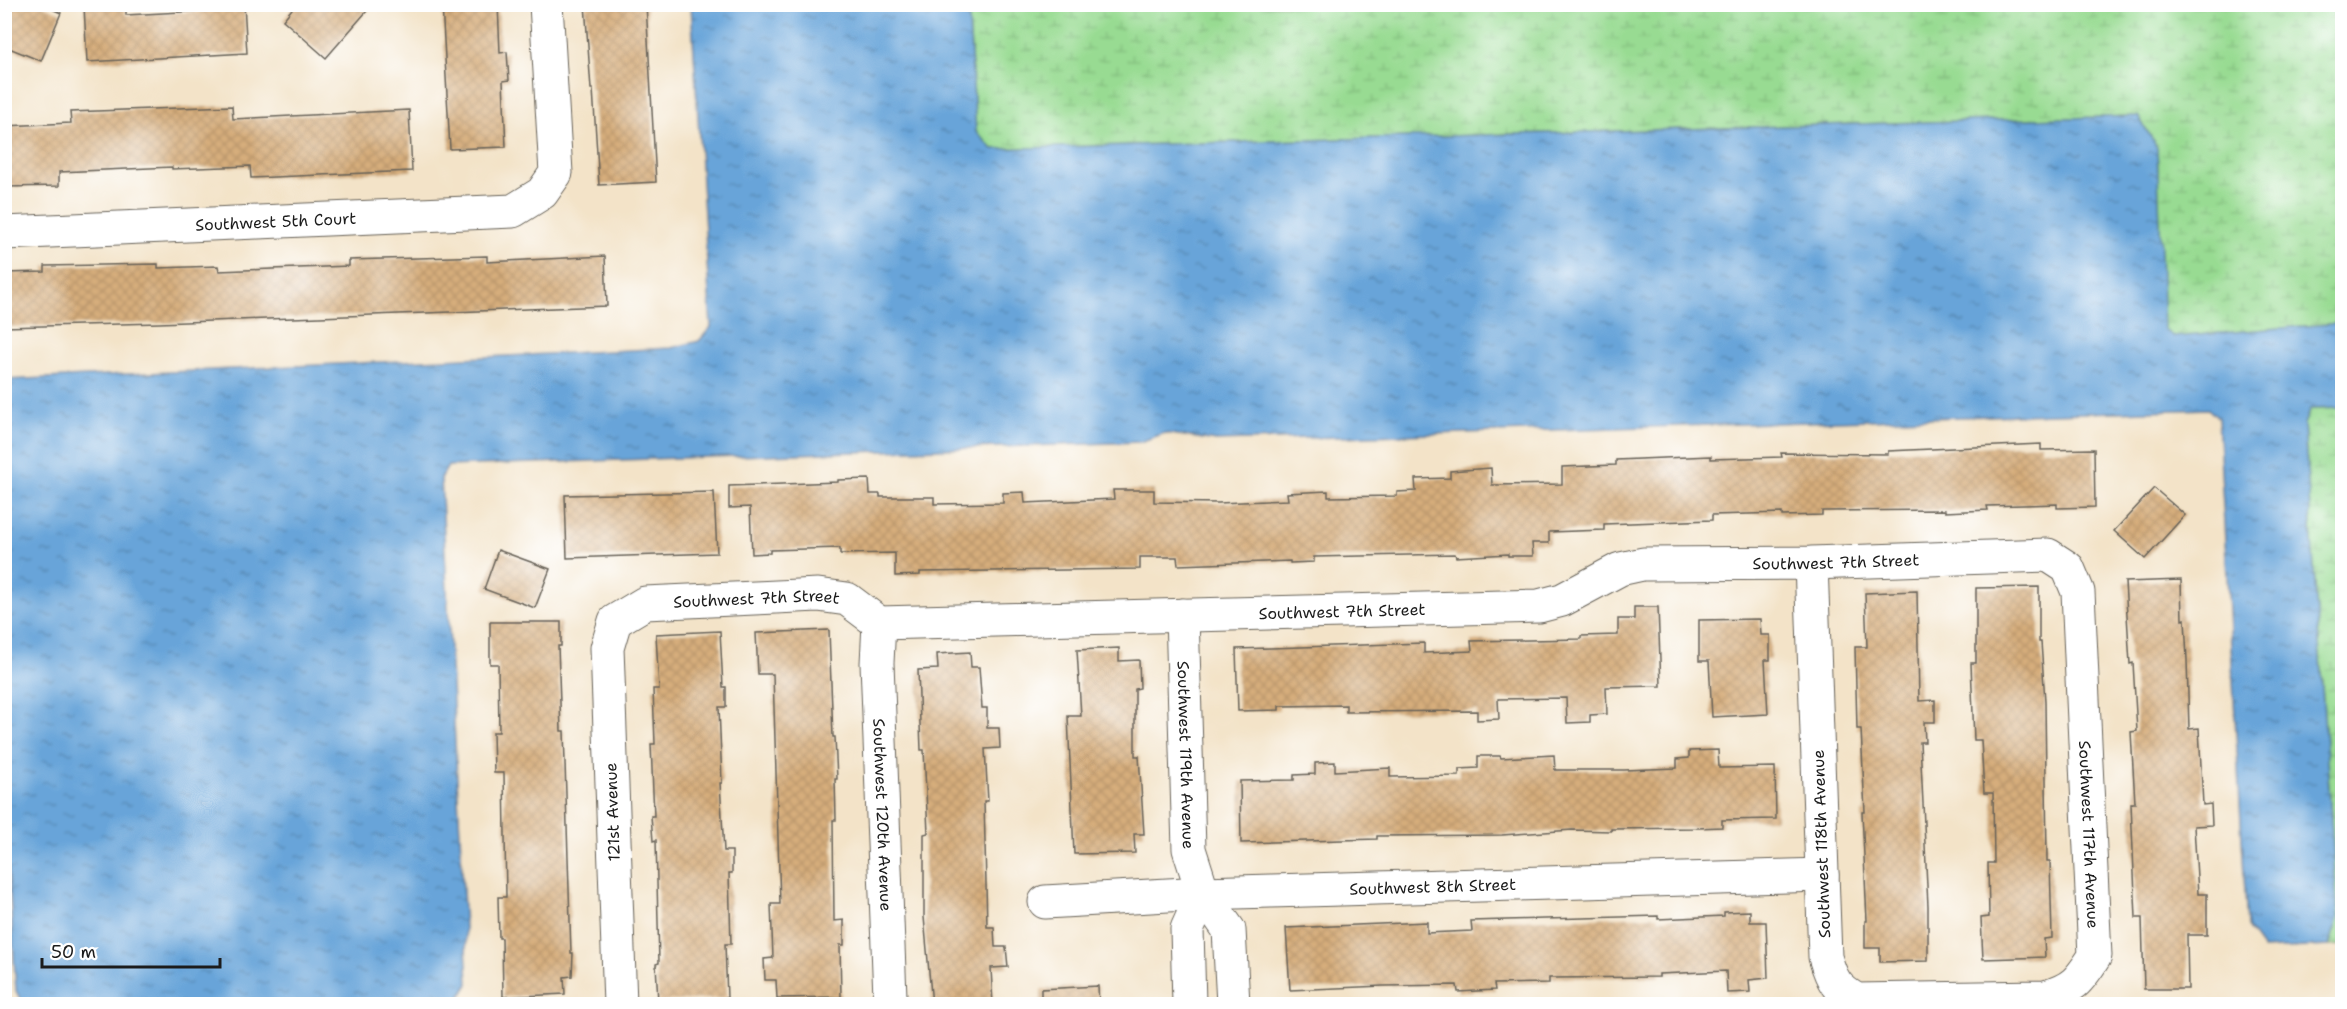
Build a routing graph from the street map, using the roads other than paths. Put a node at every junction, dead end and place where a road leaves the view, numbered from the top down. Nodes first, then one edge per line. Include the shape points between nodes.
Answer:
1 (546, 4) edge
2 (4, 233) edge
3 (1811, 563) junction
4 (2068, 568) joint
5 (1182, 615) junction
6 (615, 621) joint
7 (879, 623) junction
8 (1822, 874) junction
9 (1203, 893) junction
10 (1045, 902) dead end
11 (1967, 1000) joint
12 (620, 1005) edge
13 (886, 1005) edge
14 (1189, 1005) edge
15 (1233, 1005) edge

1 - 2 street, Southwest 5th Court via 556,173 542,193 513,211
3 - 4 street, Southwest 7th Street via 2048,555
3 - 5 street, Southwest 7th Street via 1643,564 1620,569 1562,600 1539,606
3 - 8 street, Southwest 118th Avenue
4 - 11 street, Southwest 117th Avenue via 2078,592 2095,956 2066,991 2044,997
5 - 7 street, Southwest 7th Street
5 - 9 street, Southwest 119th Avenue via 1189,849
6 - 7 street, Southwest 7th Street via 645,603 818,595 847,598
6 - 12 street, 121st Avenue via 607,648
7 - 13 street, Southwest 120th Avenue via 877,663 890,997
8 - 9 street, Southwest 8th Street
8 - 11 street, Southwest 118th Avenue via 1825,957 1830,976 1841,992 1857,1000
9 - 10 street, Southwest 8th Street
9 - 14 street via 1187,929
9 - 15 street, Southwest 119th Avenue via 1229,930

